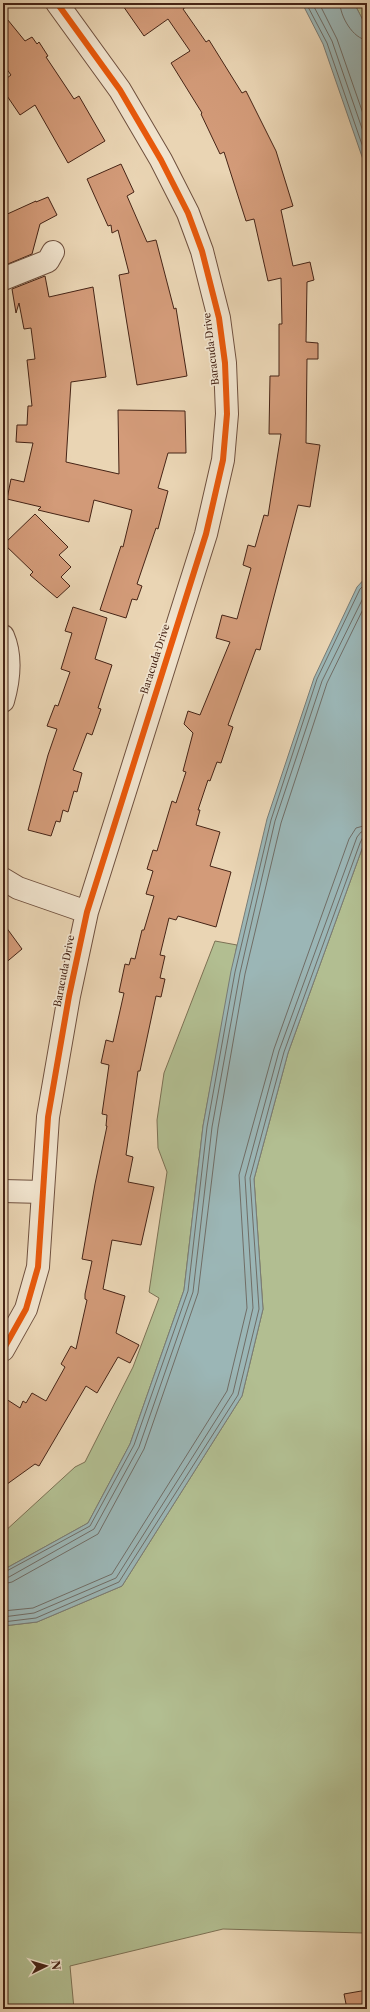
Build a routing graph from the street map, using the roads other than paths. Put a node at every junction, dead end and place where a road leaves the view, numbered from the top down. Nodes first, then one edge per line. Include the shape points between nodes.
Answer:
1 (57, 3) edge
2 (53, 252) dead end
3 (3, 279) edge
4 (3, 636) edge
5 (3, 701) edge
6 (3, 879) edge
7 (87, 912) junction
8 (3, 1191) edge
9 (43, 1192) junction
10 (3, 1350) edge

1 - 7 street, Baracuda Drive via 120,90 161,160 188,213 202,251 219,318 225,363 227,414 223,460 206,534
2 - 3 street via 48,261
4 - 5 street via 9,662
6 - 7 street via 18,888
7 - 9 street, Baracuda Drive via 69,996 48,1118
8 - 9 street
9 - 10 street, Baracuda Drive via 37,1273 26,1309

